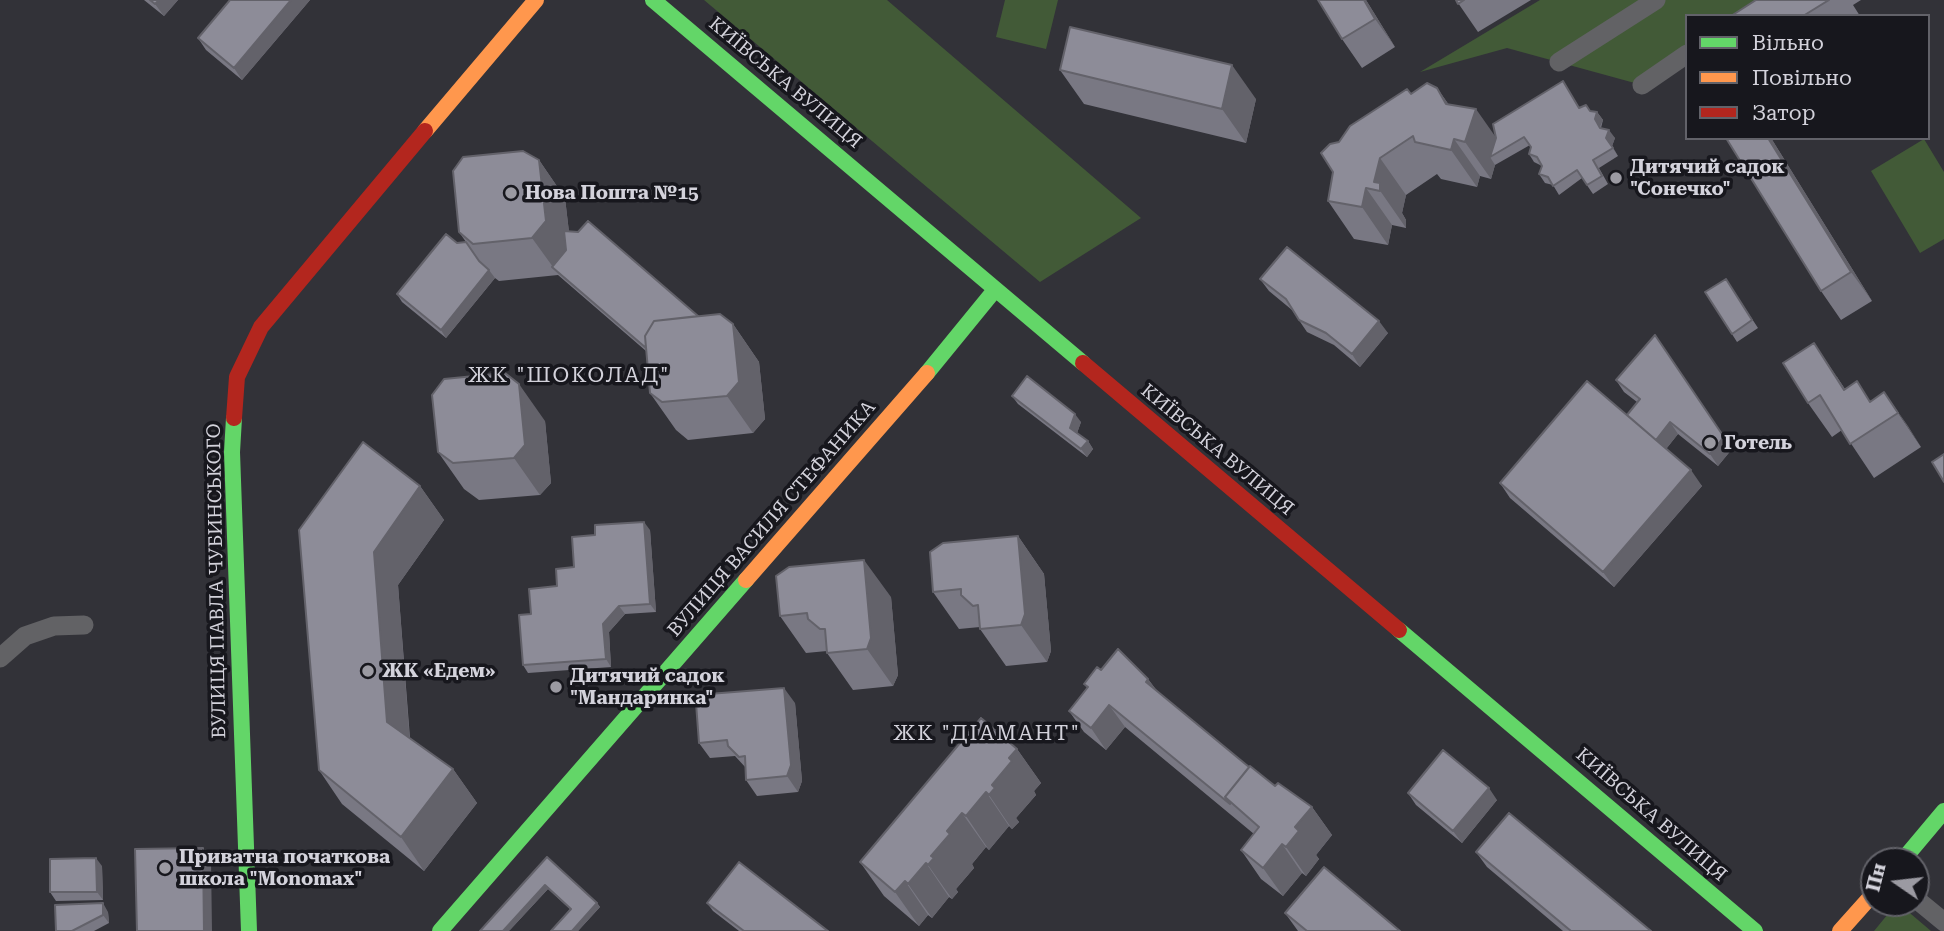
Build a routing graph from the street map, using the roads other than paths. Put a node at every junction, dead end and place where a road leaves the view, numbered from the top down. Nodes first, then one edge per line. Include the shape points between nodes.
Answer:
1 (536, 0) edge
2 (653, 0) edge
3 (1656, 0) edge
4 (1685, 55) edge
5 (1559, 62) dead end
6 (1642, 85) dead end
7 (995, 291) junction
8 (84, 625) dead end
9 (0, 658) edge
10 (1944, 811) edge
11 (1914, 847) edge
12 (1860, 909) edge
13 (1930, 910) edge
14 (1944, 922) edge
15 (249, 931) edge
16 (440, 931) edge
17 (1755, 931) edge
18 (1840, 931) edge

1 - 15 street, ВУЛИЦЯ ПАВЛА ЧУБИНСЬКОГО via 261,327 237,377 232,452
2 - 7 street, КИЇВСЬКА ВУЛИЦЯ
3 - 5 street
4 - 6 street
7 - 16 street, ВУЛИЦЯ ВАСИЛЯ СТЕФАНИКА
7 - 17 street, КИЇВСЬКА ВУЛИЦЯ
8 - 9 street via 54,626 25,636
10 - 11 street
12 - 18 street
13 - 14 street

